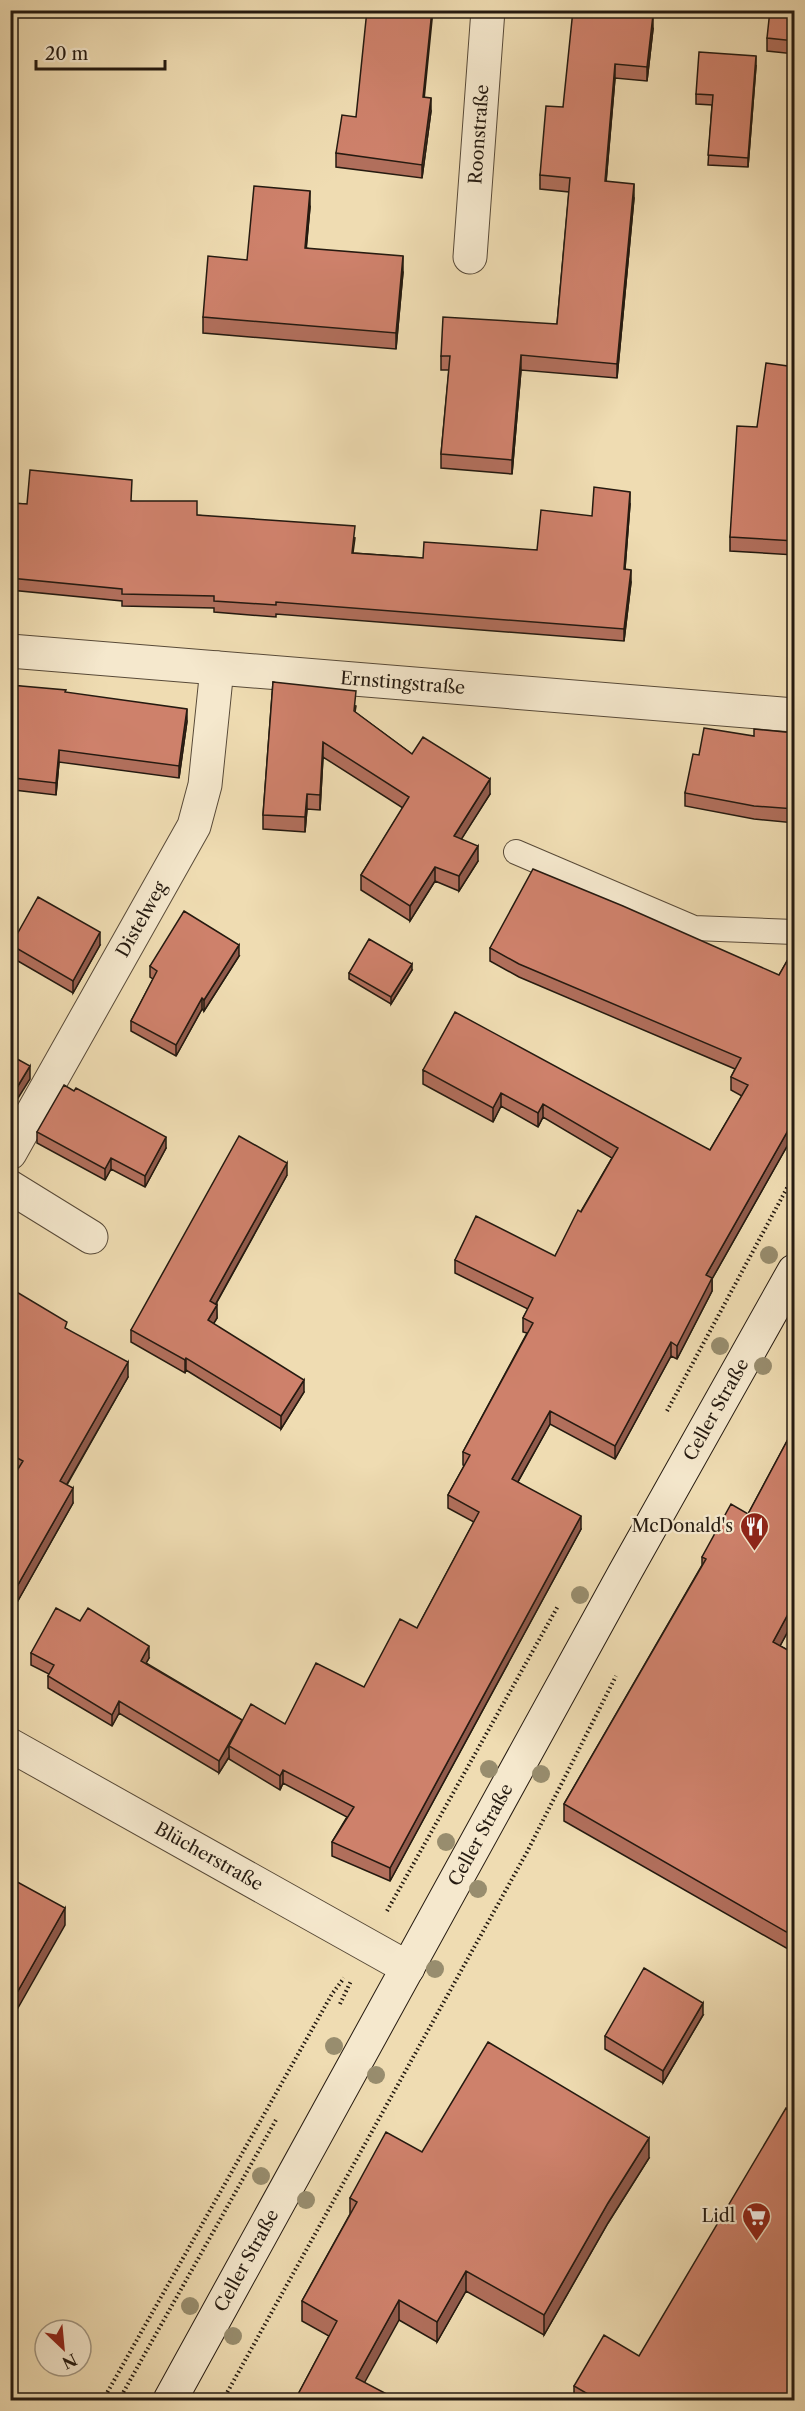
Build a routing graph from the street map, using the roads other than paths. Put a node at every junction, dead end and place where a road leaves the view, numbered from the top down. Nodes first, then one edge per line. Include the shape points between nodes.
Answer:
1 (488, 10) edge
2 (470, 257) dead end
3 (10, 651) edge
4 (217, 668) junction
5 (795, 715) edge
6 (516, 852) dead end
7 (795, 932) edge
8 (10, 1153) edge
9 (10, 1187) edge
10 (91, 1237) dead end
11 (795, 1271) edge
12 (10, 1745) edge
13 (408, 1968) junction
14 (170, 2400) edge

1 - 2 street, Roonstraße
3 - 4 street, Ernstingstraße
4 - 5 street, Ernstingstraße
4 - 8 street, Distelweg via 205,785 194,826
6 - 7 lane via 694,928
9 - 10 street
11 - 13 street, Celler Straße
12 - 13 street, Blücherstraße
13 - 14 street, Celler Straße

